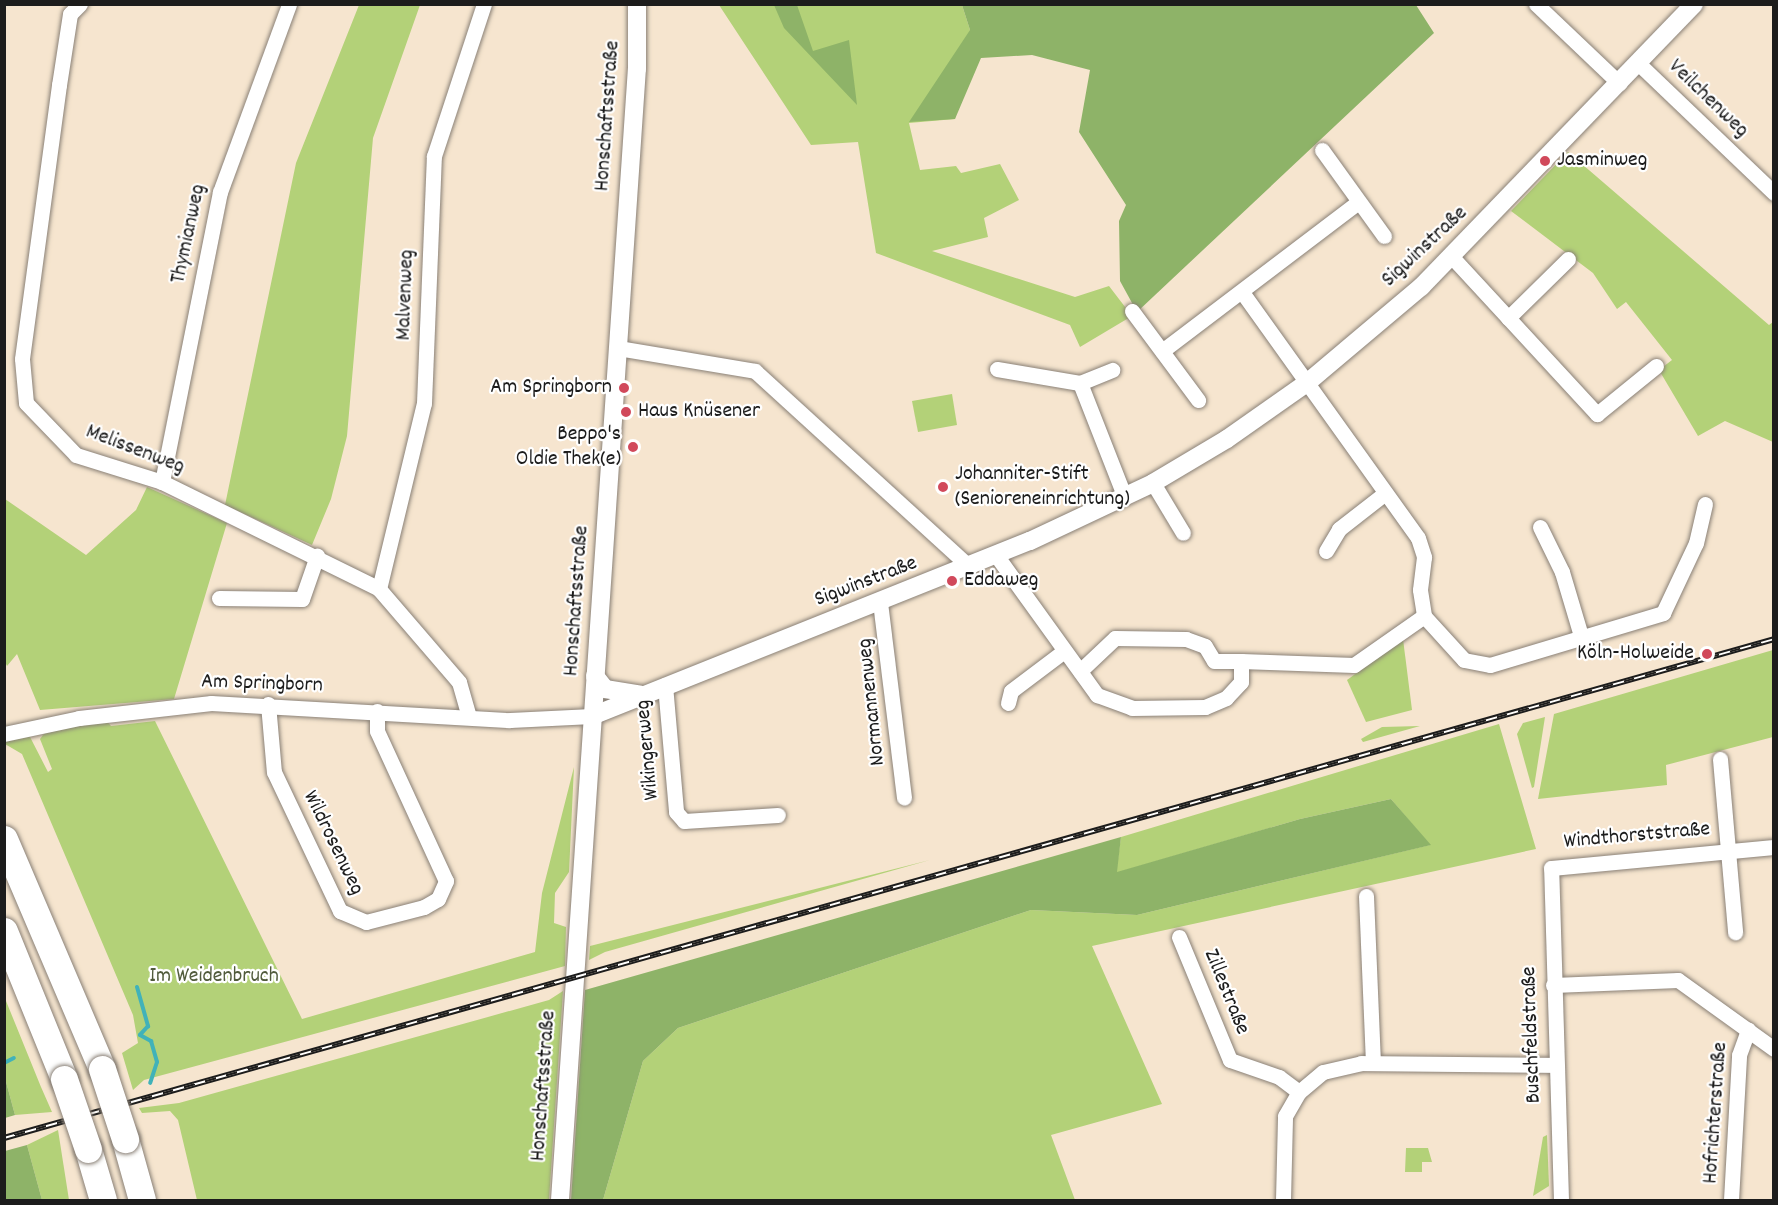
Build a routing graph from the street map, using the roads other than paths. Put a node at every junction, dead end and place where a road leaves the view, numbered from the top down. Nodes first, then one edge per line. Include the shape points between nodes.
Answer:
1 (80, 4) edge
2 (289, 4) edge
3 (484, 4) edge
4 (637, 4) edge
5 (1536, 4) edge
6 (1694, 4) edge
7 (1638, 63) junction
8 (1619, 83) junction
9 (1322, 150) dead end
10 (1773, 193) edge
11 (1358, 202) junction
12 (1384, 236) dead end
13 (1452, 257) junction
14 (1568, 259) dead end
15 (1242, 292) junction
16 (1132, 311) dead end
17 (1508, 318) junction
18 (618, 348) junction
19 (1162, 351) junction
20 (1656, 366) dead end
21 (997, 369) dead end
22 (1113, 370) dead end
23 (1308, 382) junction
24 (1080, 383) junction
25 (1198, 400) dead end
26 (162, 482) junction
27 (1153, 483) junction
28 (1385, 493) junction
29 (1125, 498) junction
30 (1705, 504) dead end
31 (1540, 527) dead end
32 (1183, 532) dead end
33 (1326, 551) dead end
34 (996, 555) junction
35 (317, 556) junction
36 (970, 567) junction
37 (379, 590) junction
38 (219, 598) dead end
39 (880, 602) junction
40 (1424, 616) junction
41 (1582, 639) junction
42 (1064, 651) junction
43 (1241, 661) junction
44 (1080, 671) junction
45 (595, 676) junction
46 (665, 686) junction
47 (643, 695) junction
48 (1008, 703) dead end
49 (268, 704) junction
50 (377, 711) junction
51 (592, 716) junction
52 (469, 717) junction
53 (4, 734) edge
54 (1720, 759) dead end
55 (904, 798) dead end
56 (778, 815) dead end
57 (4, 839) edge
58 (1773, 847) edge
59 (1726, 851) junction
60 (1551, 868) joint
61 (1366, 896) dead end
62 (4, 932) edge
63 (1735, 932) dead end
64 (1179, 937) dead end
65 (1553, 985) junction
66 (1748, 1030) junction
67 (1773, 1049) edge
68 (1373, 1063) junction
69 (1556, 1065) junction
70 (1299, 1092) junction
71 (103, 1200) edge
72 (142, 1200) edge
73 (560, 1200) edge
74 (1283, 1200) edge
75 (1561, 1200) edge
76 (1731, 1200) edge

1 - 26 street, Melissenweg via 70,14 21,386 36,418 76,455
2 - 26 street, Thymianweg via 220,192
3 - 37 street, Malvenweg via 434,156 424,403
4 - 18 street, Honschaftsstraße
5 - 8 street
6 - 7 street, Sigwinstraße
7 - 8 street, Sigwinstraße
7 - 10 street, Veilchenweg
8 - 13 street, Sigwinstraße
9 - 11 street
11 - 12 street
11 - 15 street
13 - 17 street
13 - 23 street, Sigwinstraße
14 - 17 street
15 - 19 street
15 - 23 street
16 - 19 street
17 - 20 street via 1597,414
18 - 36 street via 755,371
18 - 45 street, Honschaftsstraße
19 - 25 street
21 - 24 street
22 - 24 street
23 - 27 street, Sigwinstraße
23 - 28 street
24 - 29 street
26 - 35 street, Melissenweg
27 - 29 street, Sigwinstraße
27 - 32 street
28 - 33 street via 1339,529
28 - 40 street via 1418,538 1424,557 1420,591
29 - 34 street, Sigwinstraße
30 - 41 street via 1696,543 1663,613
31 - 41 street via 1562,572
34 - 36 street, Sigwinstraße
34 - 42 street
35 - 37 street, Melissenweg
35 - 38 street via 302,599
36 - 39 street, Sigwinstraße
37 - 52 street, Melissenweg via 459,682
39 - 46 street, Sigwinstraße
39 - 55 street, Normannenweg
40 - 41 street via 1453,650 1478,665
40 - 43 street via 1354,665
42 - 44 street
42 - 48 street via 1011,691
43 - 44 street via 1214,660 1205,646 1186,639 1115,638
43 - 44 street via 1240,682 1226,698 1205,707 1108,703
45 - 47 street via 605,689
45 - 51 street, Honschaftsstraße
46 - 47 street, Sigwinstraße
46 - 56 street, Wikingerweg via 676,812 684,821
47 - 51 street, Sigwinstraße
49 - 50 street, Am Springborn
49 - 50 street, Wildrosenweg via 274,772 340,911 366,922 424,907 438,899 446,881 377,731
49 - 53 street, Am Springborn via 165,706
50 - 52 street, Am Springborn
51 - 52 street, Am Springborn via 563,721
51 - 73 street, Honschaftsstraße
54 - 59 street, Windthorststraße
57 - 72 highway, bridge via 102,1069
58 - 59 street, Windthorststraße
59 - 60 street, Windthorststraße
59 - 63 street, Windthorststraße
60 - 65 street, Buschfeldstraße
61 - 68 street
62 - 71 highway, bridge via 64,1079
64 - 70 street, Zillestraße via 1230,1060 1279,1077
65 - 66 street via 1678,980
65 - 69 street, Buschfeldstraße
66 - 67 street
66 - 76 street, Hofrichterstraße via 1739,1055
68 - 69 street
68 - 70 street via 1337,1067
69 - 75 street, Buschfeldstraße
70 - 74 street via 1281,1131

